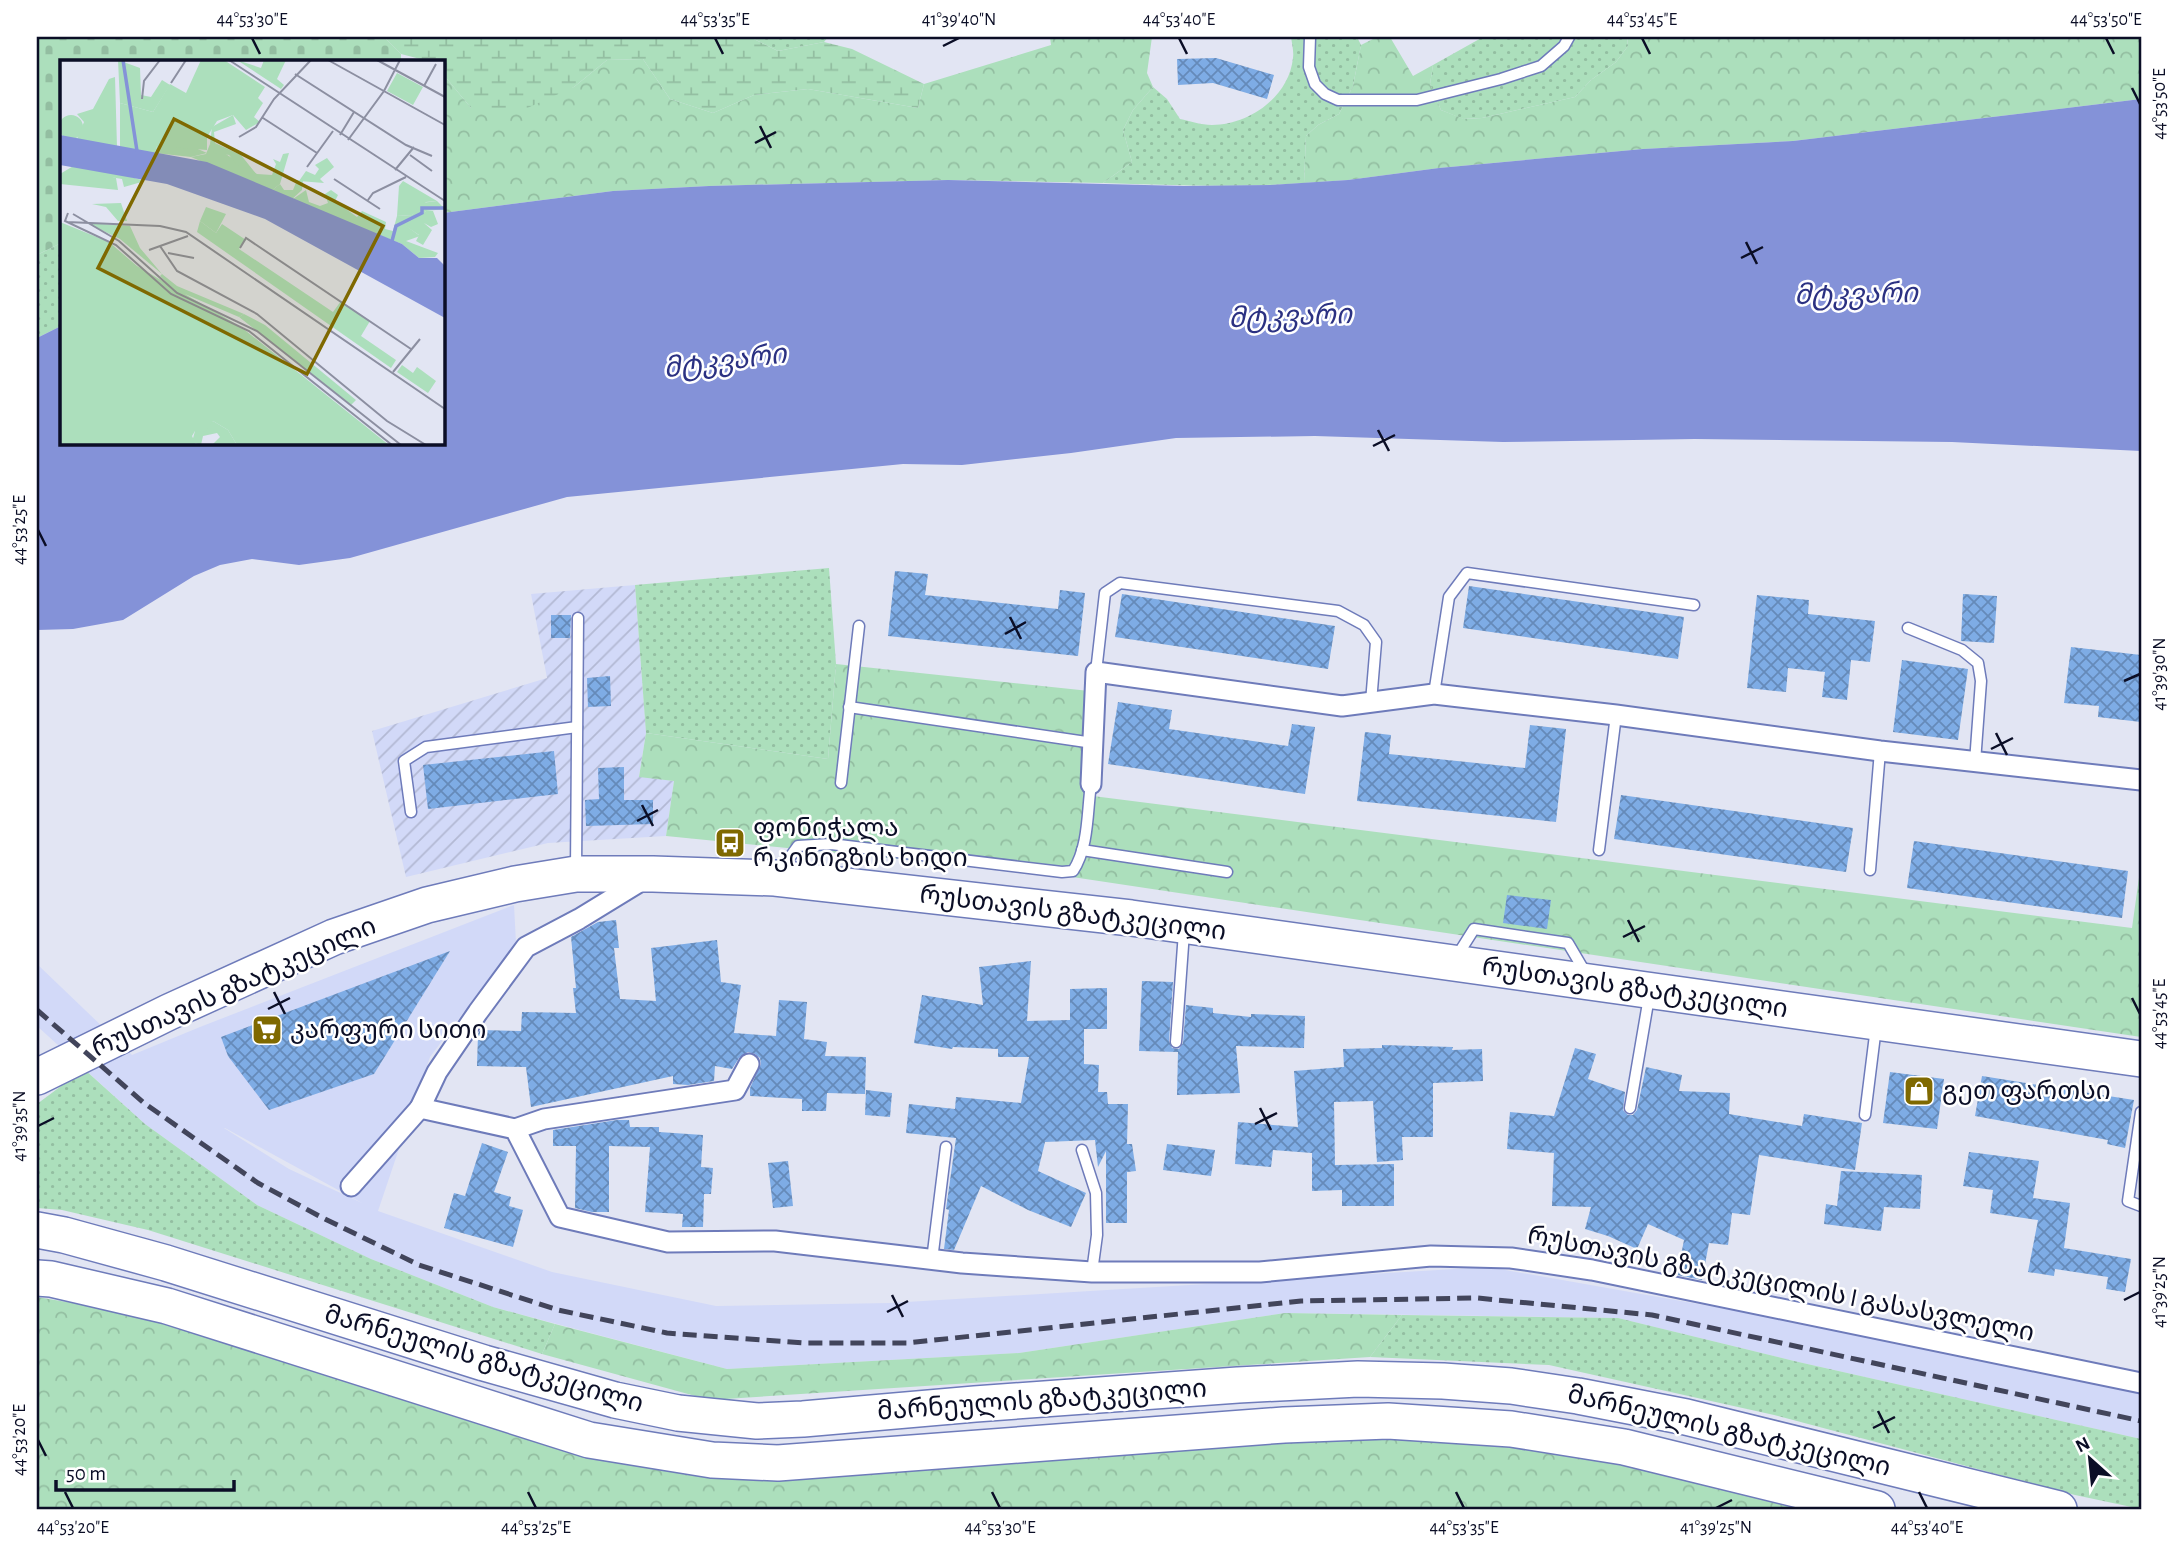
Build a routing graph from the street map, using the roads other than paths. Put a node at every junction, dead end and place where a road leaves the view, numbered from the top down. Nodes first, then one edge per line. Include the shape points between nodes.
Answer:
1 (1310, 37) edge
2 (1569, 37) edge
3 (1694, 605) dead end
4 (578, 618) dead end
5 (859, 626) dead end
6 (1908, 628) dead end
7 (1096, 672) junction
8 (1434, 694) junction
9 (1371, 702) junction
10 (849, 708) junction
11 (1616, 715) junction
12 (577, 727) junction
13 (1093, 743) junction
14 (1880, 751) junction
15 (1975, 762) junction
16 (2141, 780) edge
17 (841, 783) dead end
18 (1091, 783) joint
19 (411, 812) dead end
20 (1082, 850) junction
21 (1599, 850) dead end
22 (1870, 870) dead end
23 (1227, 872) dead end
24 (576, 874) junction
25 (653, 874) junction
26 (775, 878) junction
27 (1184, 925) junction
28 (1650, 990) junction
29 (1877, 1023) junction
30 (1176, 1042) dead end
31 (2141, 1059) edge
32 (749, 1065) dead end
33 (37, 1077) edge
34 (420, 1108) junction
35 (1630, 1108) dead end
36 (2141, 1112) edge
37 (1865, 1115) dead end
38 (515, 1129) junction
39 (946, 1147) dead end
40 (1082, 1150) dead end
41 (351, 1186) dead end
42 (2141, 1206) edge
43 (37, 1230) edge
44 (932, 1260) junction
45 (1092, 1272) junction
46 (37, 1278) edge
47 (2141, 1383) edge
48 (1877, 1509) edge
49 (2059, 1509) edge

1 - 2 lane via 1309,67 1315,84 1338,100 1416,100 1501,79 1541,66
3 - 8 lane via 1467,573 1449,597
4 - 12 lane
5 - 10 lane
6 - 15 lane via 1962,650 1978,663 1981,681
7 - 9 street via 1342,706
7 - 9 lane via 1105,593 1120,583 1338,611 1364,625 1376,642
7 - 13 street
8 - 9 street
8 - 11 street
10 - 13 lane
10 - 17 lane
11 - 14 street
11 - 21 lane
12 - 19 lane via 426,747 404,761
12 - 24 lane
13 - 18 street
14 - 15 street
14 - 22 lane
15 - 16 street
18 - 20 lane
20 - 23 lane
20 - 26 lane via 1073,871 1062,872 831,844 798,846
24 - 25 highway, რუსთავის გზატკეცილი
24 - 33 highway, რუსთავის გზატკეცილი via 427,905 334,937
25 - 26 highway, რუსთავის გზატკეცილი
25 - 34 street via 526,947 437,1072
26 - 27 highway, რუსთავის გზატკეცილი
27 - 28 highway, რუსთავის გზატკეცილი
27 - 30 lane
28 - 29 highway, რუსთავის გზატკეცილი
28 - 35 lane
29 - 31 highway, რუსთავის გზატკეცილი
29 - 37 lane
32 - 38 street via 735,1090 544,1119
34 - 38 street
34 - 41 street
36 - 42 lane via 2129,1202
38 - 44 street, რუსთავის გზატკეცილის I გასასვლელი via 560,1217 668,1242 775,1241
39 - 44 lane
40 - 45 lane via 1096,1193
43 - 49 highway, მარნეულის გზატკეცილი via 166,1263 484,1363 678,1413 792,1420 1238,1385 1358,1379 1443,1381 1511,1386 1686,1417
44 - 45 street, რუსთავის გზატკეცილის I გასასვლელი
45 - 47 street, რუსთავის გზატკეცილის I გასასვლელი via 1260,1272 1431,1256 1511,1258 1592,1270
46 - 48 highway, მარნეულის გზატკეცილი via 167,1306 589,1440 712,1460 778,1463 1388,1421 1511,1429 1624,1447

